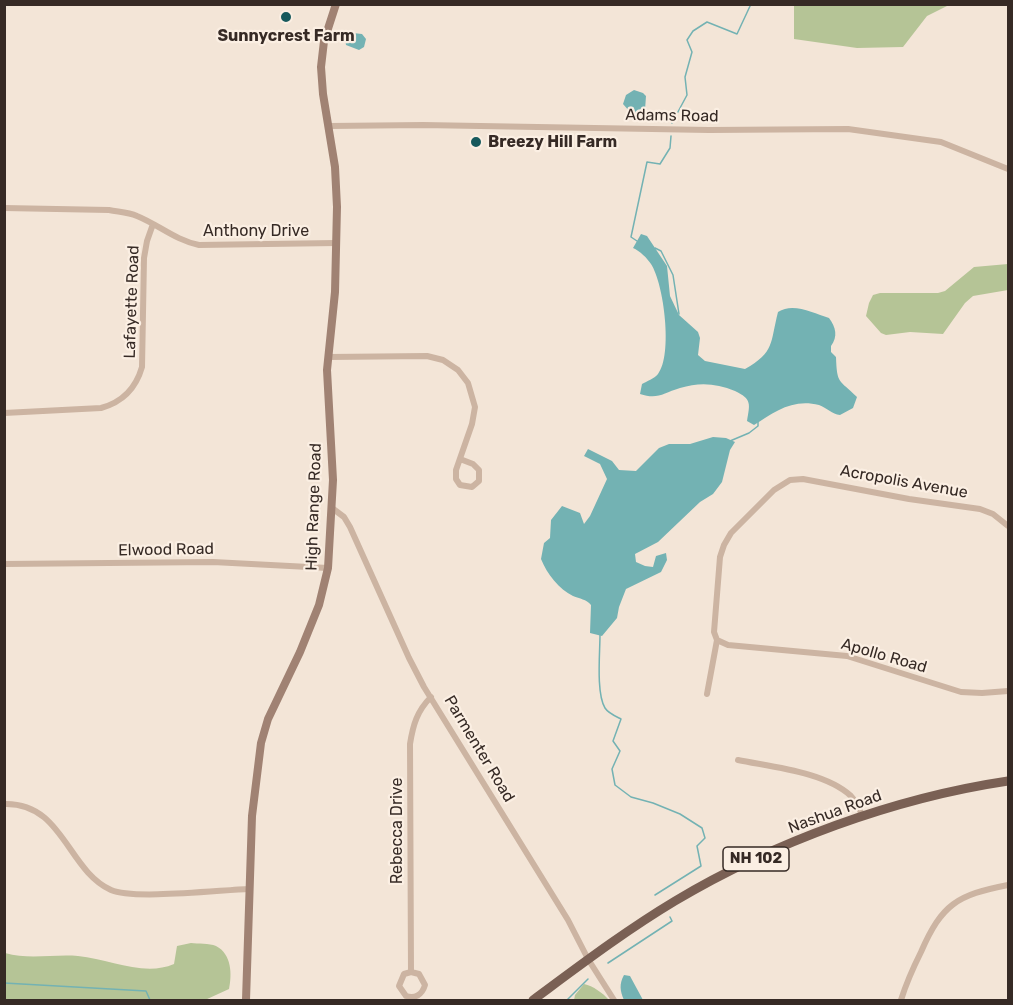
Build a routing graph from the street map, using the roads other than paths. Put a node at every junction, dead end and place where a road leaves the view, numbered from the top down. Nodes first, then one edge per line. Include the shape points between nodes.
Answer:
1 (336, 4) edge
2 (329, 126) junction
3 (1008, 168) edge
4 (4, 208) edge
5 (153, 224) junction
6 (336, 243) junction
7 (328, 357) junction
8 (4, 413) edge
9 (460, 459) junction
10 (332, 508) junction
11 (1008, 526) edge
12 (4, 564) edge
13 (328, 568) junction
14 (717, 640) junction
15 (1008, 691) edge
16 (707, 694) dead end
17 (431, 697) junction
18 (738, 760) dead end
19 (1008, 781) edge
20 (4, 804) edge
21 (863, 817) junction
22 (1008, 885) edge
23 (249, 889) junction
24 (588, 959) junction
25 (411, 972) junction
26 (246, 1000) edge
27 (533, 1000) edge
28 (614, 1000) edge
29 (901, 1000) edge

1 - 2 street, High Range Road via 321,64
2 - 3 street, Adams Road via 848,129 941,142
2 - 6 street, High Range Road via 335,167
4 - 5 street, Anthony Drive via 109,210 132,214
5 - 6 street, Anthony Drive via 179,240 205,246
5 - 8 street, Lafayette Road via 144,258 142,367 130,391 116,403 101,408
6 - 7 street, High Range Road
7 - 9 street via 427,356 451,364 468,383 475,407
7 - 10 street, High Range Road
9 - 9 street via 456,478 460,485 472,487 479,481 479,470
10 - 13 street, High Range Road
10 - 17 street, Parmenter Road via 350,527 409,658
11 - 14 street, Acropolis Avenue via 980,509 790,480 774,490 724,545 714,632
12 - 13 street, Elwood Road via 213,562
13 - 23 street, High Range Road via 319,605 261,743
14 - 15 street, Apollo Road via 728,645 847,656 961,692
14 - 16 street
17 - 24 street, Parmenter Road
17 - 25 street, Rebecca Drive via 412,724 410,744
18 - 21 street via 806,773 852,797
19 - 21 main road, Nashua Road / NH 102
20 - 23 street via 26,806 42,816 93,877 115,892
21 - 24 main road, Nashua Road / NH 102 via 784,846 712,881 650,916
22 - 29 street via 965,897 944,912 932,928
23 - 26 street, High Range Road
24 - 27 main road, Nashua Road / NH 102
24 - 28 street, Parmenter Road
25 - 25 street, Rebecca Drive via 404,974 399,986 410,997 421,993 425,985 422,977

